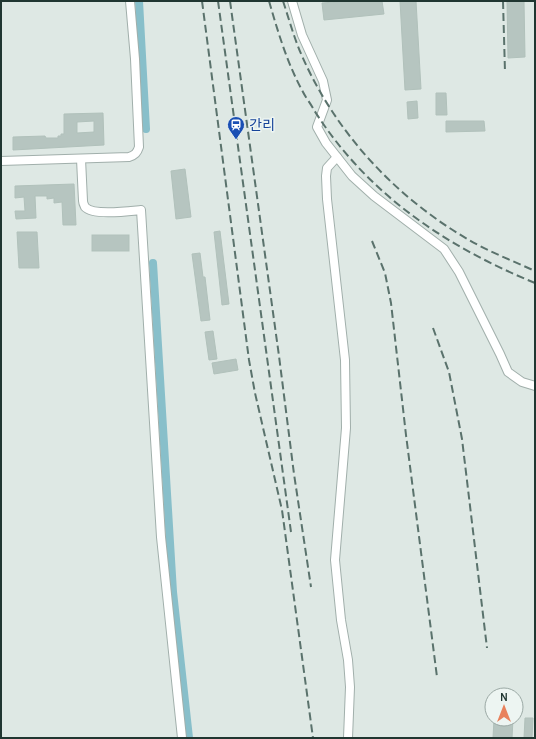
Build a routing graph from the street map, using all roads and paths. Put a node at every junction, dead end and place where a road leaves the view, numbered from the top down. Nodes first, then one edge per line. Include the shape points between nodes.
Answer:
1 (130, 1) edge
2 (292, 1) edge
3 (337, 157) junction
4 (81, 159) junction
5 (1, 161) edge
6 (535, 386) edge
7 (182, 738) edge
8 (348, 738) edge

1 - 4 street via 136,59 139,147 134,155 129,157
2 - 3 street via 302,35 323,81 327,100 317,126
3 - 6 street via 352,176 374,196 444,249 459,272 508,372 522,382
3 - 8 street via 327,168 326,176 345,360 346,428 335,560 350,687
4 - 5 street
4 - 7 street via 84,206 97,212 141,210 161,537

